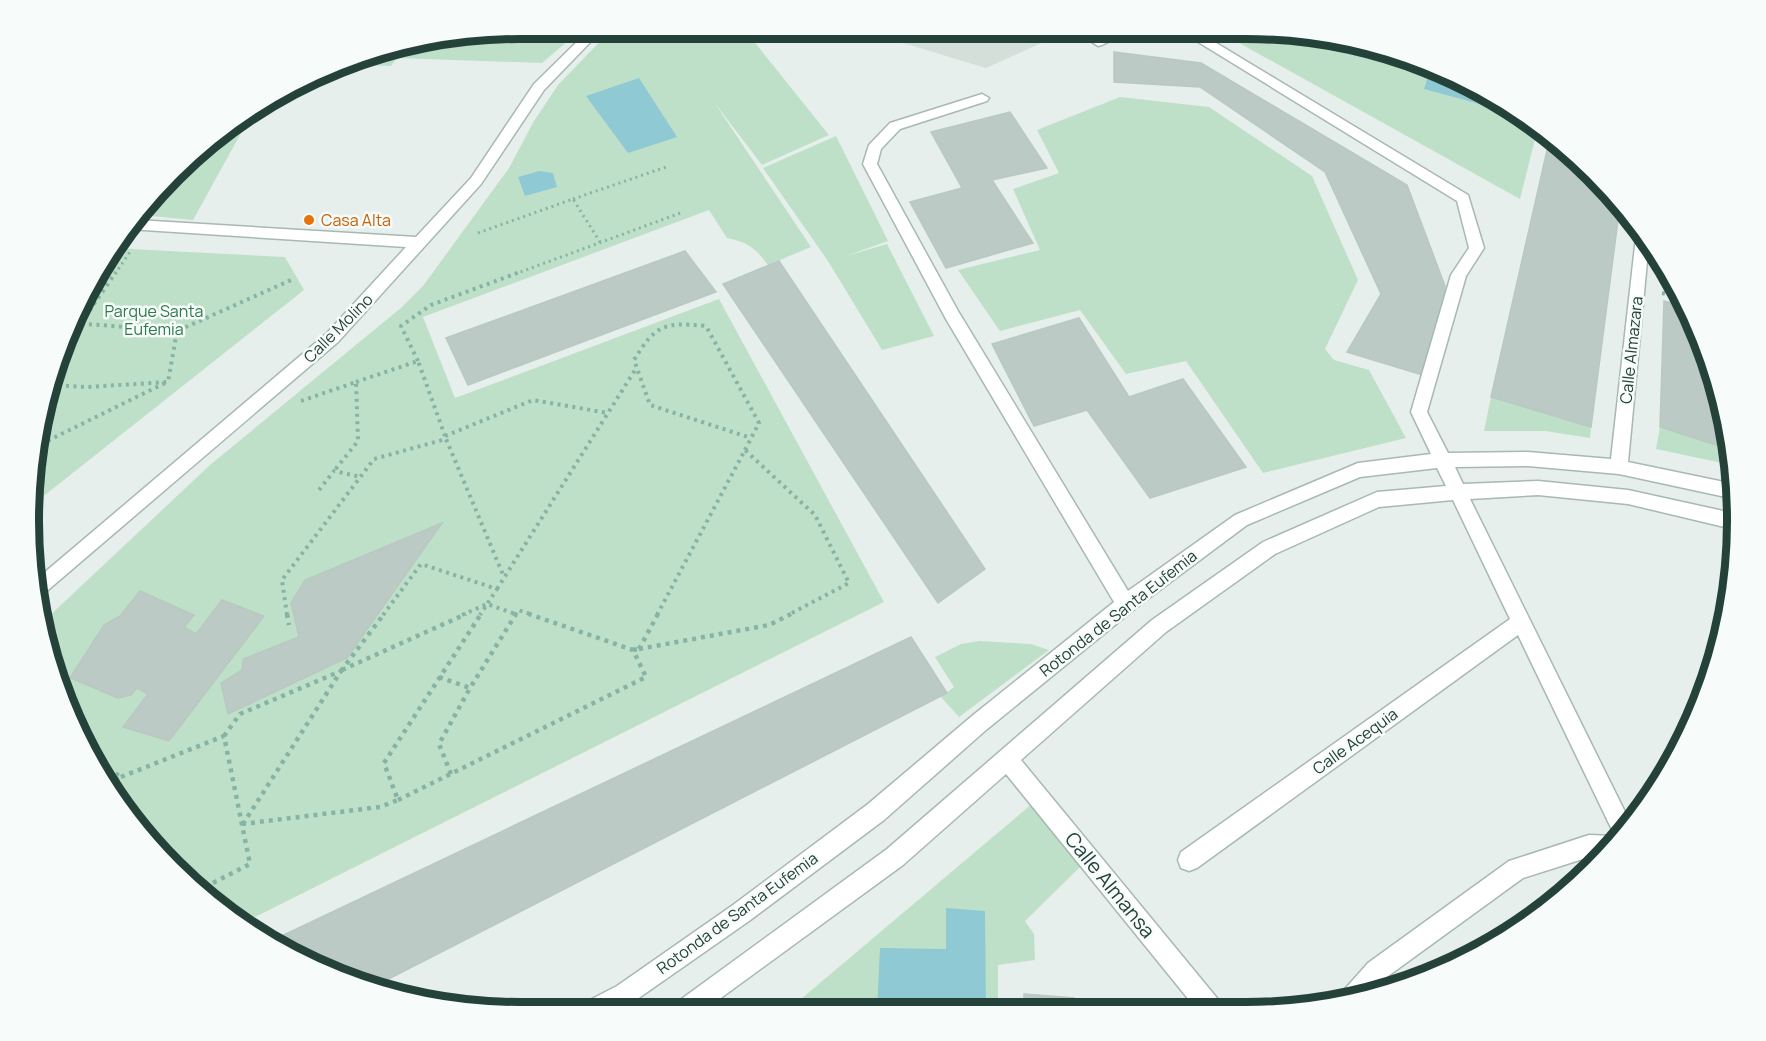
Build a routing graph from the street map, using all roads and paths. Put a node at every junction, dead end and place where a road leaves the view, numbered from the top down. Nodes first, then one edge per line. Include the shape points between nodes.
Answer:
1 (587, 39) edge
2 (1105, 39) edge
3 (1201, 39) edge
4 (1098, 42) dead end
5 (982, 98) dead end
6 (669, 166) dead end
7 (573, 199) junction
8 (683, 212) dead end
9 (140, 226) edge
10 (478, 233) dead end
11 (600, 242) junction
12 (421, 243) junction
13 (1641, 246) edge
14 (132, 249) dead end
15 (291, 280) dead end
16 (85, 317) edge
17 (82, 324) edge
18 (177, 331) junction
19 (418, 361) junction
20 (637, 367) junction
21 (168, 382) junction
22 (356, 382) junction
23 (59, 385) edge
24 (299, 401) dead end
25 (608, 413) junction
26 (445, 437) junction
27 (751, 438) junction
28 (46, 442) edge
29 (745, 450) junction
30 (1441, 460) junction
31 (1619, 467) junction
32 (334, 471) junction
33 (361, 477) junction
34 (319, 490) dead end
35 (1726, 490) edge
36 (1457, 492) junction
37 (1727, 520) edge
38 (504, 577) junction
39 (43, 585) edge
40 (497, 589) junction
41 (487, 604) junction
42 (1126, 604) junction
43 (515, 614) junction
44 (1521, 622) junction
45 (289, 625) dead end
46 (639, 649) junction
47 (633, 650) junction
48 (341, 671) junction
49 (439, 677) junction
50 (470, 688) junction
51 (224, 736) junction
52 (1007, 759) junction
53 (109, 770) edge
54 (451, 774) junction
55 (121, 777) junction
56 (115, 780) edge
57 (398, 800) junction
58 (1620, 823) edge
59 (242, 824) junction
60 (1601, 845) edge
61 (1189, 860) dead end
62 (206, 886) edge
63 (1360, 988) edge
64 (608, 1002) edge
65 (696, 1002) edge
66 (1206, 1002) edge

1 - 12 street, Calle Molino via 539,87 476,181
2 - 4 street
3 - 30 street via 1463,198 1477,248 1459,275 1419,412
5 - 42 street via 895,126 874,148 870,164 952,315
6 - 7 path
7 - 10 path
7 - 11 path
8 - 11 path
9 - 12 street
11 - 19 path via 431,305 401,326
12 - 39 street, Calle Molino via 332,338
13 - 31 street, Calle Almazara
14 - 16 path
15 - 18 path
17 - 18 path
18 - 21 path
19 - 22 path
19 - 26 path
20 - 25 path
20 - 27 path via 650,405
20 - 27 path via 634,360 651,331 672,322 706,326 759,423
21 - 23 path via 87,387
21 - 28 path
22 - 24 path
22 - 32 path via 358,441
25 - 26 path via 532,400
25 - 38 path
26 - 33 path via 374,459
26 - 38 path
27 - 29 path
29 - 46 path
29 - 46 path via 815,515 849,583 769,625
30 - 31 street, Rotonda de Santa Eufemia via 1528,459
30 - 36 street
30 - 42 street, Rotonda de Santa Eufemia via 1358,470 1241,520
31 - 35 street, Rotonda de Santa Eufemia
32 - 33 path
32 - 34 path
33 - 45 path via 282,580
36 - 37 street via 1538,488 1628,497
36 - 44 street
36 - 52 street via 1377,500 1269,548 1159,626
38 - 40 path
40 - 41 path
40 - 48 path via 421,564
41 - 43 path
41 - 48 path
41 - 49 path
42 - 64 street, Rotonda de Santa Eufemia via 876,812 732,919
43 - 47 path via 518,610
43 - 50 path
44 - 58 street
44 - 61 street, Calle Acequia
46 - 47 path
47 - 54 path via 646,677
48 - 51 path via 240,714
48 - 59 path
49 - 50 path
49 - 57 path via 384,763
50 - 54 path via 439,744
51 - 55 path
51 - 59 path
52 - 65 street via 895,857
52 - 66 street, Calle Almansa
53 - 55 path
54 - 57 path
55 - 56 path
57 - 59 path via 380,807
59 - 62 path via 250,864
60 - 63 street via 1517,869 1376,971

